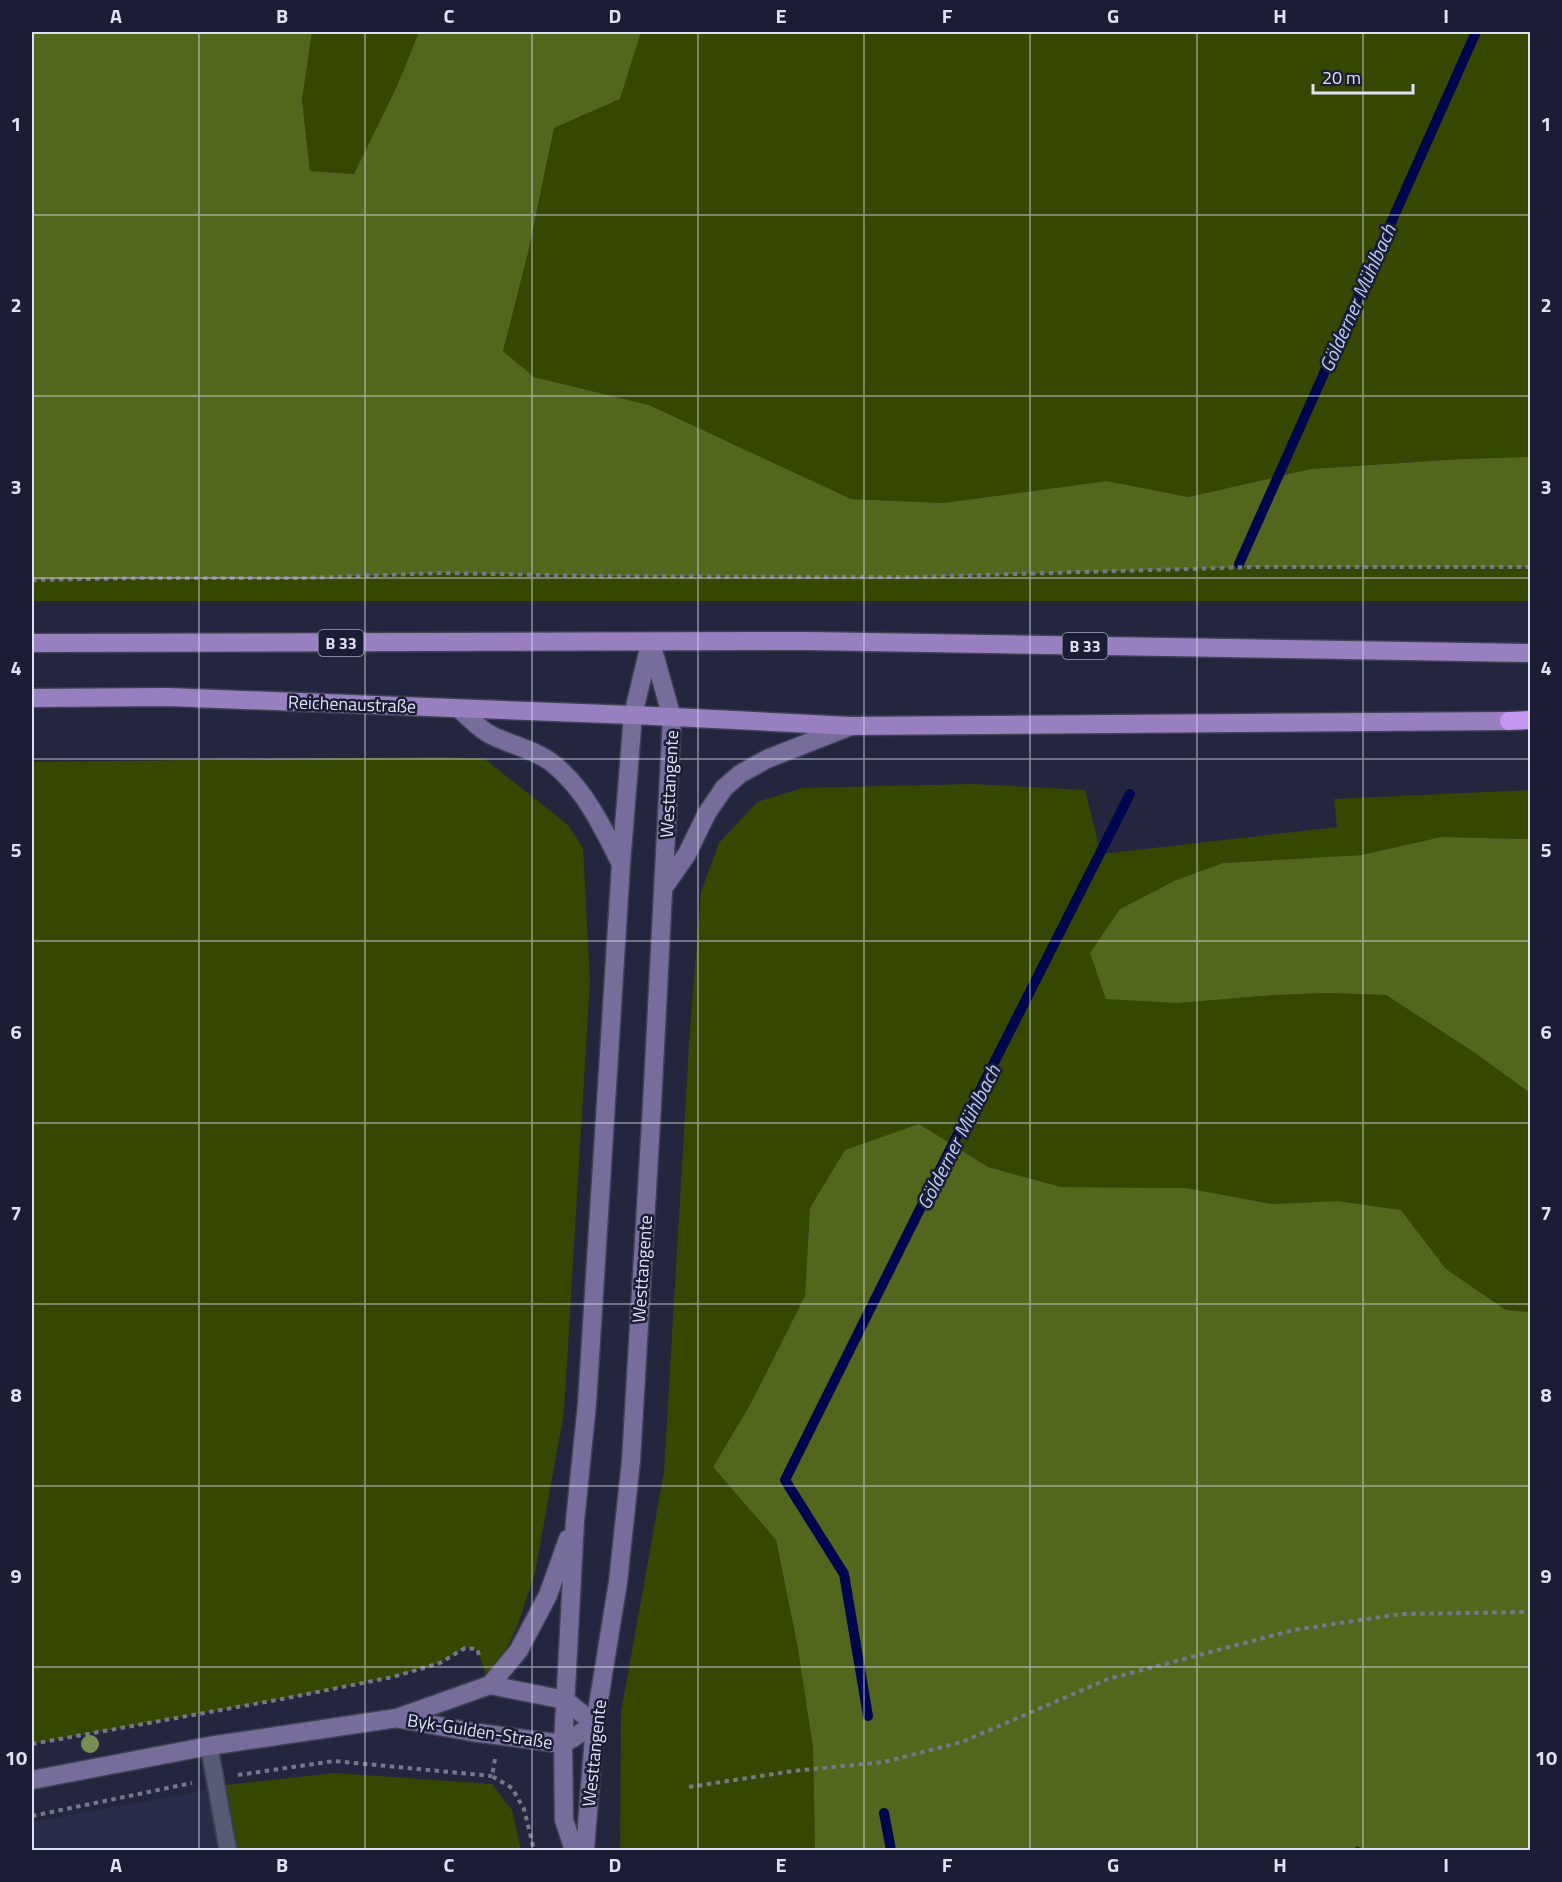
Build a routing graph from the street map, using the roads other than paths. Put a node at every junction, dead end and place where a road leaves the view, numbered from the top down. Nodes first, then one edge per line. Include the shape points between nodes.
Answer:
1 (32, 643) edge
2 (651, 643) junction
3 (1530, 653) edge
4 (32, 698) edge
5 (459, 709) junction
6 (633, 715) junction
7 (672, 718) junction
8 (1530, 720) edge
9 (1509, 721) joint
10 (851, 726) junction
11 (621, 864) junction
12 (664, 887) junction
13 (575, 1521) junction
14 (490, 1685) junction
15 (565, 1700) junction
16 (397, 1718) junction
17 (595, 1724) junction
18 (563, 1744) junction
19 (209, 1746) junction
20 (32, 1780) edge
21 (228, 1851) edge
22 (574, 1851) edge
23 (585, 1851) edge

1 - 2 main road, B 33
2 - 3 main road, B 33 via 795,641
2 - 6 main road, Westtangente
2 - 7 main road, Westtangente
4 - 5 main road, Reichenaustraße via 167,697
5 - 6 main road, Reichenaustraße
5 - 11 main road via 490,735 530,750 556,766 592,810
6 - 7 main road, Reichenaustraße
6 - 11 main road, Westtangente
7 - 10 main road, Reichenaustraße
7 - 12 main road, Westtangente
8 - 9 highway
9 - 10 main road, Reichenaustraße
10 - 12 main road via 774,755 740,774 724,788 707,813 687,854
11 - 13 main road, Westtangente via 587,1404
12 - 17 main road, Westtangente via 631,1461 618,1582
13 - 14 main road via 548,1594 519,1650
13 - 15 main road, Westtangente
14 - 15 main road
14 - 16 main road, Byk-Gulden-Straße
15 - 17 main road
15 - 18 main road, Westtangente
16 - 18 main road, Byk-Gulden-Straße
16 - 19 main road, Byk-Gulden-Straße
17 - 18 main road, Byk-Gulden-Straße
17 - 23 main road, Westtangente
18 - 22 main road, Westtangente via 564,1820
19 - 20 main road, Byk-Gulden-Straße
19 - 21 lane

